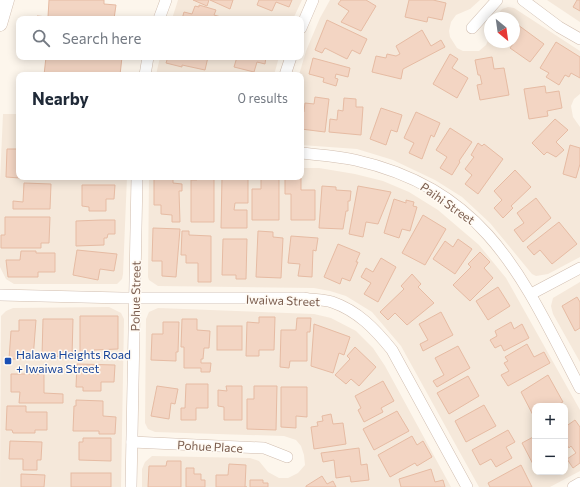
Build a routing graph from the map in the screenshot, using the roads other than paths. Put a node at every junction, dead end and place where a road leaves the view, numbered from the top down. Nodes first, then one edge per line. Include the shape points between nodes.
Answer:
1 (7, 0) edge
2 (166, 0) edge
3 (314, 0) edge
4 (497, 0) edge
5 (523, 0) edge
6 (160, 16) edge
7 (304, 22) edge
8 (0, 24) edge
9 (472, 28) dead end
10 (580, 39) edge
11 (148, 60) edge
12 (290, 60) edge
13 (146, 72) edge
14 (287, 72) edge
15 (304, 153) edge
16 (137, 180) edge
17 (580, 268) edge
18 (0, 294) edge
19 (531, 294) junction
20 (135, 298) junction
21 (580, 388) edge
22 (132, 442) junction
23 (287, 458) dead end
24 (580, 483) edge
25 (131, 487) edge
26 (467, 487) edge
27 (573, 487) edge

1 - 8 street
2 - 6 street
3 - 7 street
4 - 9 street
5 - 10 street
11 - 13 street
12 - 14 street
15 - 19 street, Paihi Street via 354,159 403,174 428,186 471,217 491,236
16 - 20 street, Pohue Street
17 - 19 street
18 - 20 street, Iwaiwa Street
19 - 21 street, Paihi Street
20 - 22 street, Pohue Street
20 - 26 street, Iwaiwa Street via 304,298 331,302 349,310 365,320 392,350
22 - 23 street, Pohue Place via 264,448
22 - 25 street, Pohue Street
24 - 27 street

